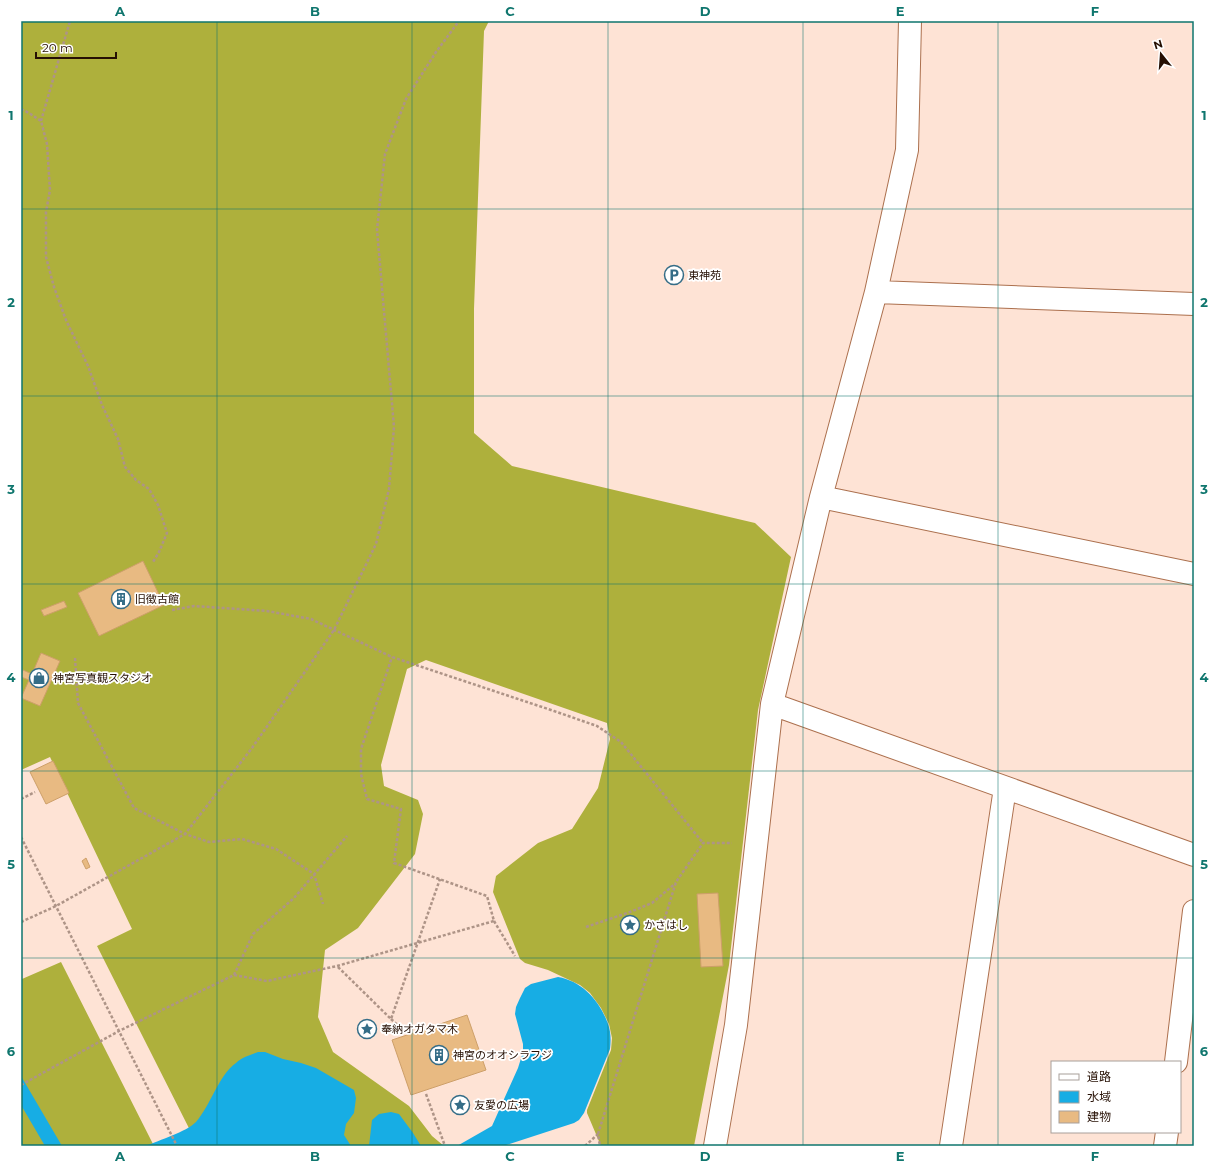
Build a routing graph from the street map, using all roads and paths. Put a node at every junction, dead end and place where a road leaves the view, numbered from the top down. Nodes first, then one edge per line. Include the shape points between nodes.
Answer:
1 (70, 21) edge
2 (459, 21) edge
3 (910, 21) edge
4 (21, 109) edge
5 (41, 121) junction
6 (876, 292) junction
7 (1194, 304) edge
8 (821, 497) junction
9 (153, 562) dead end
10 (1194, 574) edge
11 (172, 610) dead end
12 (334, 630) junction
13 (392, 657) junction
14 (75, 658) dead end
15 (772, 704) junction
16 (1005, 788) junction
17 (35, 792) dead end
18 (21, 799) edge
19 (185, 834) junction
20 (21, 836) edge
21 (347, 836) dead end
22 (756, 842) junction
23 (703, 843) junction
24 (1194, 855) edge
25 (314, 874) junction
26 (440, 879) junction
27 (676, 882) junction
28 (323, 904) dead end
29 (56, 906) junction
30 (1194, 911) edge
31 (494, 921) junction
32 (21, 922) edge
33 (586, 927) dead end
34 (418, 943) junction
35 (515, 956) dead end
36 (337, 966) junction
37 (234, 975) junction
38 (391, 1019) junction
39 (403, 1030) dead end
40 (118, 1031) junction
41 (1176, 1061) edge
42 (21, 1085) edge
43 (426, 1094) dead end
44 (1167, 1133) edge
45 (598, 1134) junction
46 (177, 1146) edge
47 (445, 1146) edge
48 (585, 1146) edge
49 (600, 1146) edge
50 (715, 1146) edge
51 (951, 1146) edge
52 (1166, 1146) edge

1 - 5 path
2 - 12 path via 406,99 385,154 377,230 394,427 390,489 376,544
3 - 6 street via 907,150
4 - 5 path
5 - 9 path via 47,144 50,190 46,212 46,257 66,320 118,439 125,467 136,480 149,489 158,505 167,533
6 - 7 street
6 - 8 street
8 - 10 street
8 - 15 street
11 - 12 path via 194,606 267,611 311,619
12 - 13 path
12 - 19 path via 252,748
13 - 23 path via 597,726 621,742
13 - 26 path via 361,749 361,774 367,799 401,809 394,863
14 - 19 path via 78,702 134,808
15 - 16 street
15 - 22 street
16 - 24 street
16 - 51 street
17 - 18 path
19 - 25 path via 209,842 242,839 276,849
19 - 29 path
20 - 29 path
21 - 25 path
22 - 23 path
22 - 50 street via 736,1025
23 - 27 path
25 - 28 path
25 - 37 path via 294,898 253,934
26 - 31 path via 487,896
26 - 34 path
27 - 33 path via 652,903
27 - 45 path
29 - 32 path
29 - 40 path
30 - 41 street
31 - 34 path
31 - 35 path
34 - 36 path
34 - 38 path
36 - 37 path via 267,981
36 - 38 path
37 - 40 path
38 - 39 path
40 - 42 path
40 - 46 path
43 - 47 path
44 - 52 street
45 - 48 path
45 - 49 path

